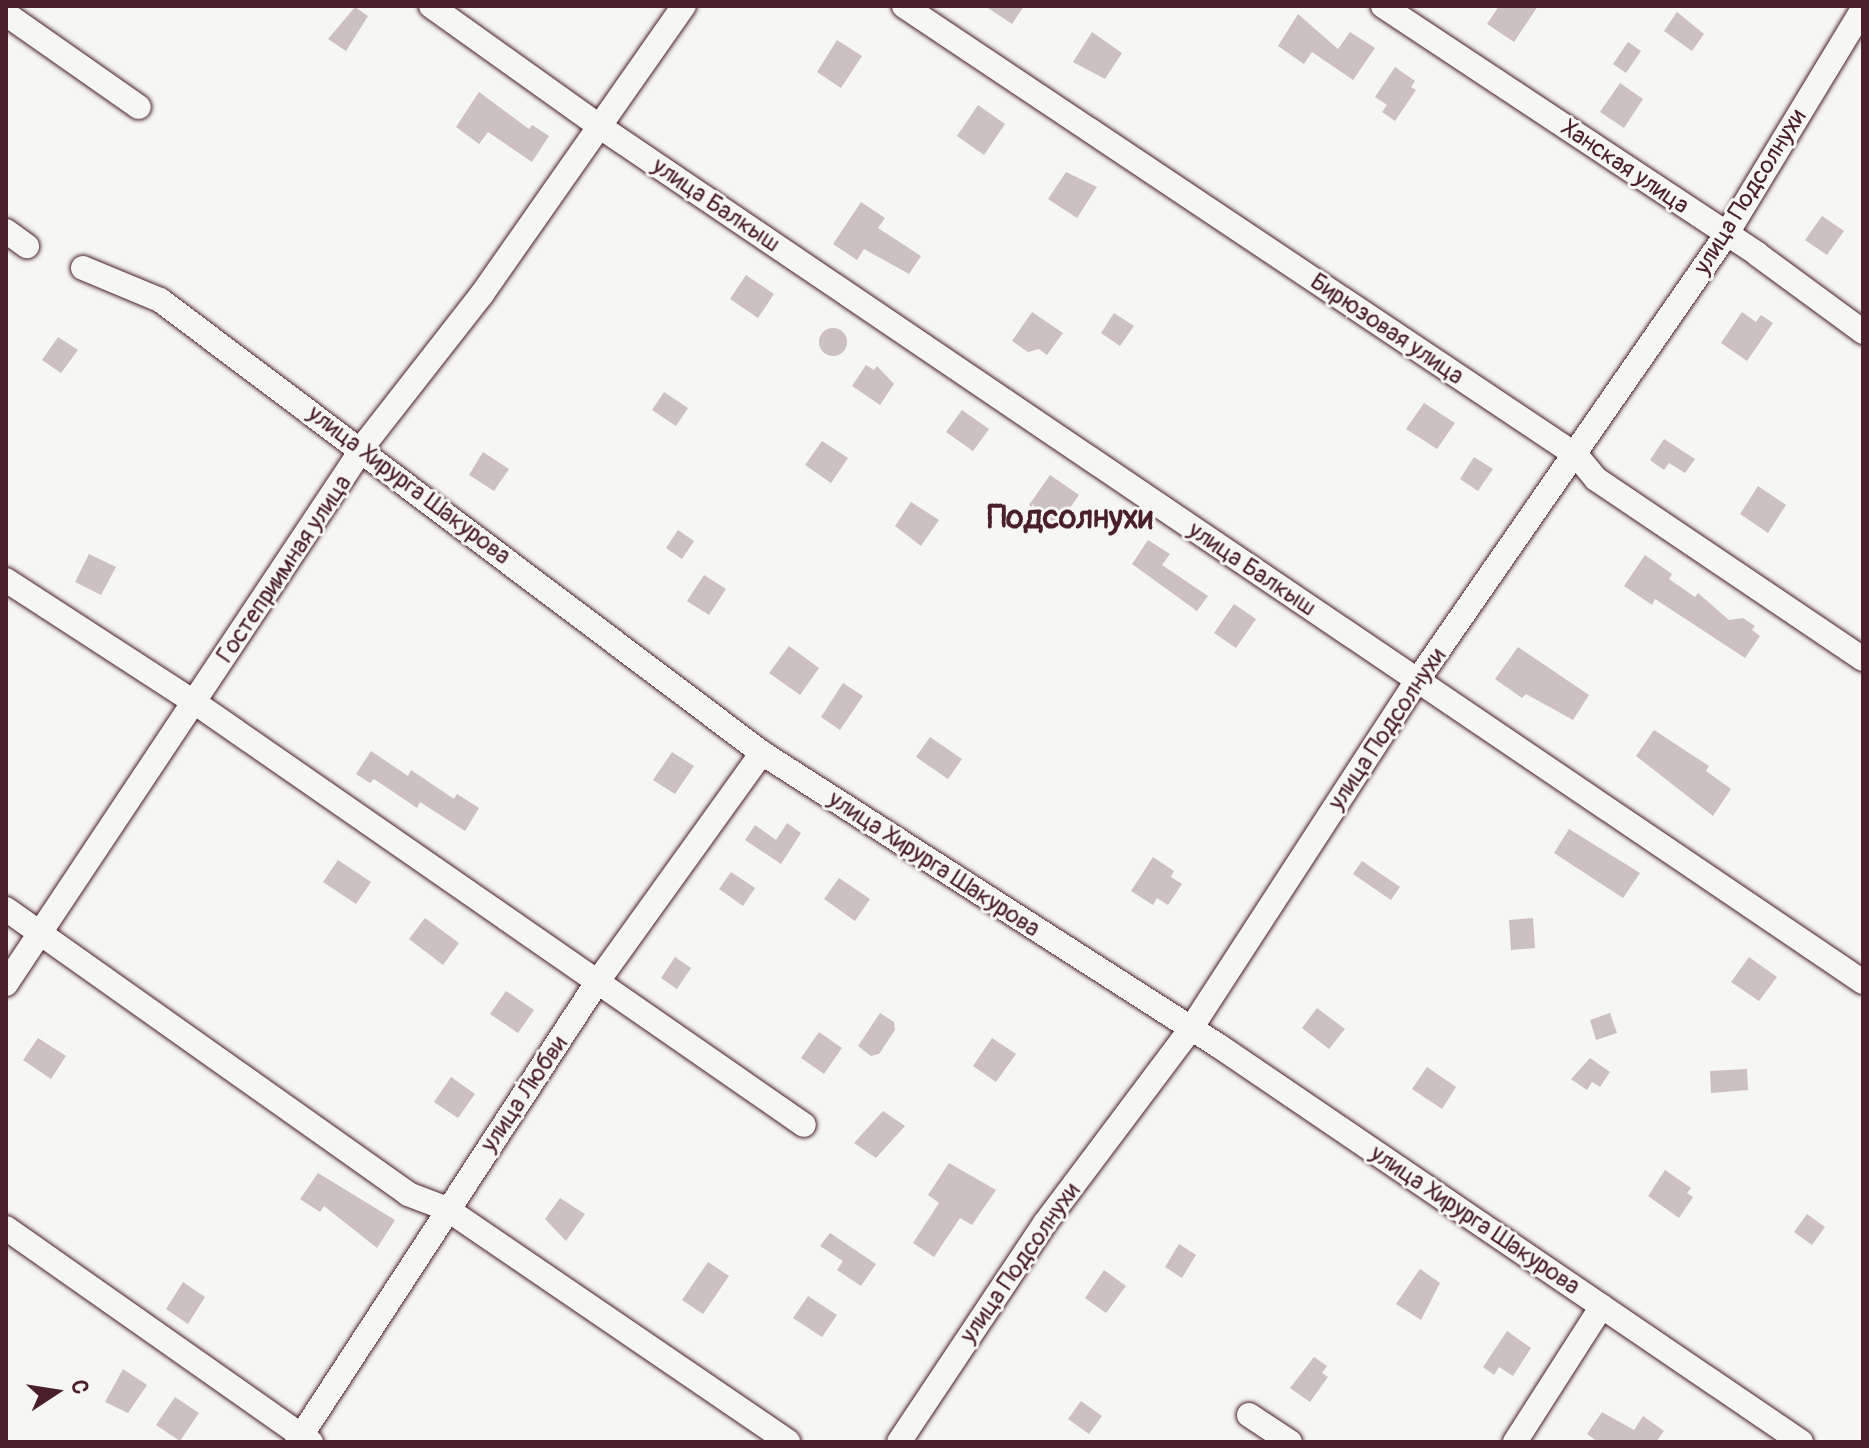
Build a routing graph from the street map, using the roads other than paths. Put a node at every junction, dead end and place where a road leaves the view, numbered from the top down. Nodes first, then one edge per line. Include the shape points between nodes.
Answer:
1 (431, 6) edge
2 (684, 6) edge
3 (904, 6) edge
4 (1383, 6) edge
5 (1856, 12) edge
6 (6, 14) edge
7 (139, 107) dead end
8 (602, 128) junction
9 (6, 231) edge
10 (1726, 235) junction
11 (27, 246) dead end
12 (83, 268) dead end
13 (1863, 332) edge
14 (363, 450) junction
15 (1576, 455) junction
16 (6, 580) edge
17 (1863, 659) edge
18 (1417, 681) junction
19 (194, 702) junction
20 (762, 753) junction
21 (6, 909) edge
22 (41, 933) junction
23 (598, 981) junction
24 (1863, 982) edge
25 (6, 984) edge
26 (1190, 1030) junction
27 (804, 1125) dead end
28 (447, 1209) junction
29 (6, 1228) edge
30 (1602, 1306) junction
31 (1249, 1415) dead end
32 (303, 1440) edge
33 (788, 1442) edge
34 (899, 1442) edge
35 (1290, 1442) edge
36 (1515, 1442) edge
37 (1801, 1442) edge

1 - 8 street, улица Балкыш
2 - 8 street, Гостеприимная улица
3 - 15 street, Бирюзовая улица
4 - 10 street, Ханская улица
5 - 10 street, улица Подсолнухи
6 - 7 street
8 - 14 street, Гостеприимная улица
8 - 18 street, улица Балкыш
9 - 11 street
10 - 13 street, Ханская улица
10 - 15 street, улица Подсолнухи
12 - 14 street, улица Хирурга Шакурова via 160,300
14 - 19 street, Гостеприимная улица
14 - 20 street, улица Хирурга Шакурова
15 - 17 street, Бирюзовая улица via 1596,479
15 - 18 street, улица Подсолнухи
16 - 19 street
18 - 24 street, улица Балкыш
18 - 26 street, улица Подсолнухи
19 - 22 street, Гостеприимная улица
19 - 23 street
20 - 23 street, улица Любви
20 - 26 street, улица Хирурга Шакурова
21 - 22 street
22 - 25 street, Гостеприимная улица
22 - 28 street via 408,1194
23 - 27 street
23 - 28 street, улица Любви
26 - 30 street, улица Хирурга Шакурова
26 - 34 street, улица Подсолнухи via 1045,1223
28 - 32 street, улица Любви
28 - 33 street
29 - 32 street
30 - 36 street
30 - 37 street, улица Хирурга Шакурова
31 - 35 street

